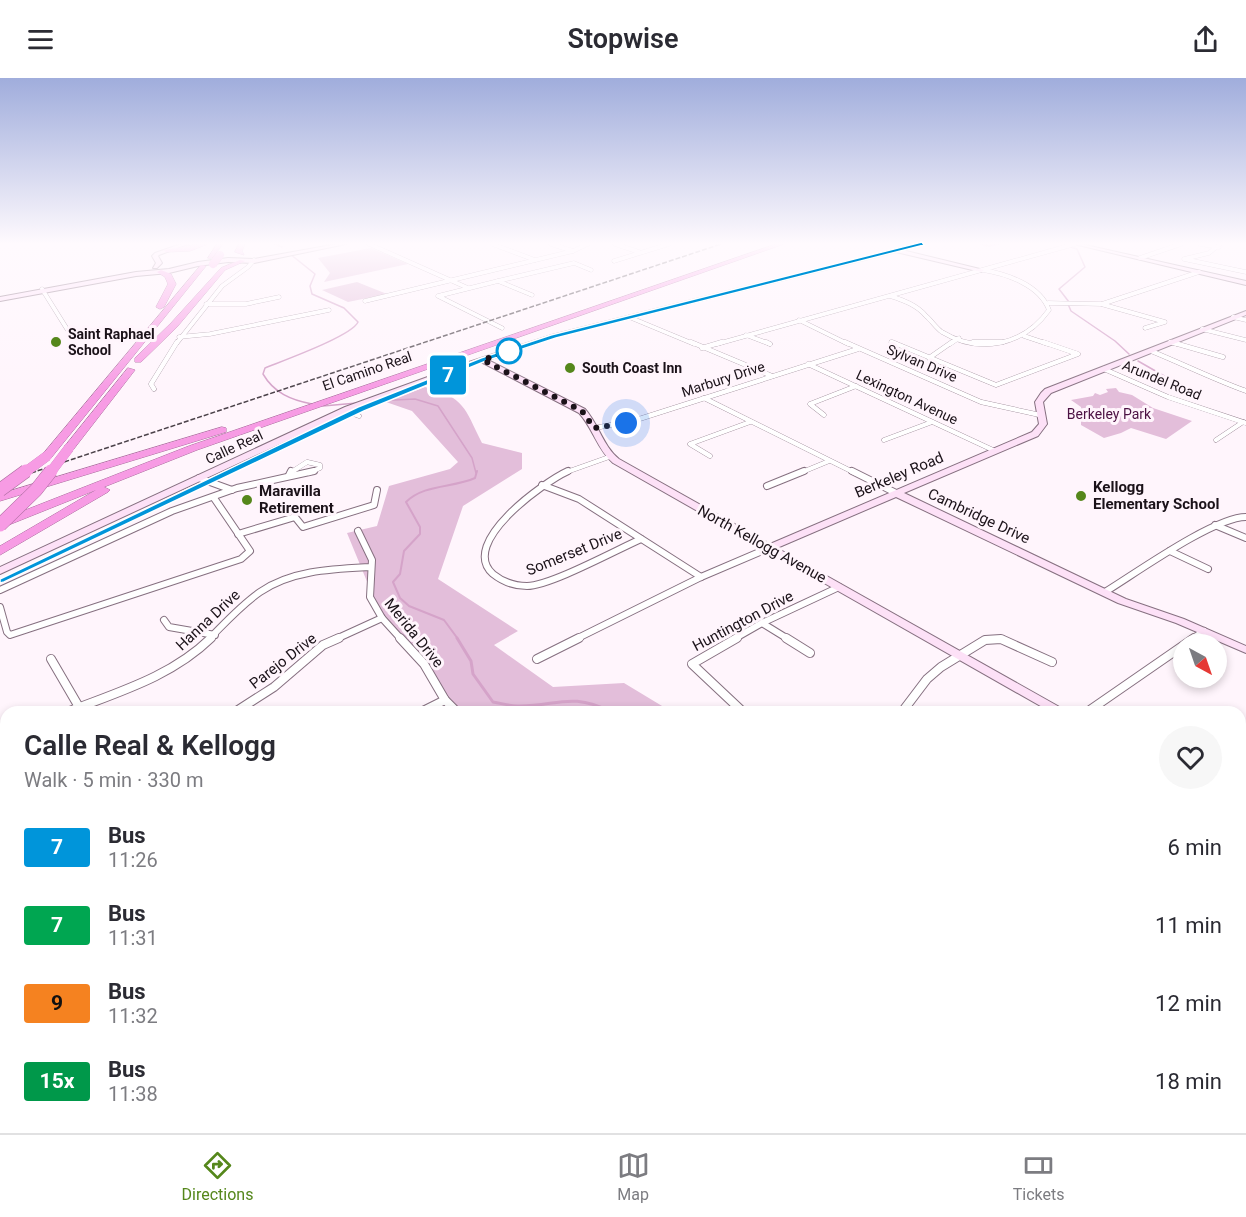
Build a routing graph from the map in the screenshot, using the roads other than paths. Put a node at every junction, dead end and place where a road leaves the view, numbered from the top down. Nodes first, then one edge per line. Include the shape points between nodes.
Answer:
1 (26, 293) edge
2 (45, 293) edge
3 (168, 293) edge
4 (183, 293) edge
5 (186, 293) edge
6 (202, 293) edge
7 (216, 293) edge
8 (397, 293) edge
9 (448, 293) edge
10 (527, 293) edge
11 (624, 293) edge
12 (638, 293) edge
13 (723, 293) edge
14 (896, 293) edge
15 (1036, 293) edge
16 (1134, 293) edge
17 (531, 295) dead end
18 (889, 295) junction
19 (278, 296) dead end
20 (883, 297) junction
21 (0, 298) edge
22 (365, 301) dead end
23 (207, 303) junction
24 (906, 303) junction
25 (1048, 303) junction
26 (1101, 304) junction
27 (329, 310) dead end
28 (1246, 313) edge
29 (629, 317) junction
30 (1233, 317) junction
31 (799, 320) junction
32 (1246, 320) edge
33 (502, 328) dead end
34 (1145, 328) dead end
35 (67, 329) dead end
36 (1202, 329) junction
37 (746, 335) junction
38 (1023, 336) junction
39 (179, 337) junction
40 (959, 338) junction
41 (1246, 340) edge
42 (891, 342) dead end
43 (1170, 342) junction
44 (770, 344) dead end
45 (702, 348) junction
46 (858, 349) junction
47 (1151, 351) junction
48 (136, 356) junction
49 (1223, 357) dead end
50 (929, 358) junction
51 (483, 360) junction
52 (808, 364) junction
53 (1104, 369) junction
54 (772, 376) junction
55 (856, 386) junction
56 (154, 389) dead end
57 (1246, 391) edge
58 (704, 398) junction
59 (352, 413) junction
60 (824, 415) dead end
61 (1040, 415) junction
62 (282, 416) junction
63 (750, 422) junction
64 (932, 422) junction
65 (1244, 422) edge
66 (230, 428) junction
67 (594, 428) junction
68 (884, 440) dead end
69 (1216, 440) dead end
70 (995, 451) junction
71 (710, 456) dead end
72 (609, 457) junction
73 (829, 461) junction
74 (289, 475) junction
75 (206, 479) junction
76 (542, 485) junction
77 (768, 486) dead end
78 (235, 489) junction
79 (0, 490) edge
80 (377, 490) dead end
81 (896, 493) junction
82 (0, 498) edge
83 (214, 498) junction
84 (0, 515) edge
85 (1246, 517) edge
86 (0, 524) edge
87 (1215, 525) junction
88 (358, 531) dead end
89 (238, 534) junction
90 (1246, 538) edge
91 (641, 539) junction
92 (769, 548) junction
93 (0, 551) edge
94 (1170, 551) junction
95 (371, 567) junction
96 (1208, 569) dead end
97 (0, 572) edge
98 (701, 578) junction
99 (0, 579) edge
100 (839, 587) junction
101 (0, 590) edge
102 (1105, 592) junction
103 (0, 607) edge
104 (381, 618) junction
105 (164, 620) dead end
106 (762, 623) junction
107 (1203, 631) junction
108 (215, 635) junction
109 (1246, 650) edge
110 (810, 653) dead end
111 (958, 655) junction
112 (51, 659) dead end
113 (537, 659) dead end
114 (1052, 662) dead end
115 (445, 700) junction
116 (78, 706) edge
117 (81, 706) edge
118 (244, 706) edge
119 (433, 706) edge
120 (451, 706) edge
121 (738, 706) edge
122 (907, 706) edge
123 (1048, 706) edge
124 (1096, 706) edge

1 - 21 main road
2 - 35 street
3 - 48 highway via 136,342
4 - 48 highway
5 - 48 highway
6 - 48 highway via 174,325
7 - 23 street
8 - 22 street
9 - 33 street via 438,296
10 - 17 street
11 - 66 highway, El Camino Real
12 - 62 highway, El Camino Real
13 - 29 main road, Calle Real
14 - 18 street
15 - 25 street
16 - 26 street
18 - 20 street
18 - 24 street
19 - 23 street via 246,304
20 - 24 street
20 - 31 street
23 - 39 street
24 - 40 street via 927,316 940,331
25 - 26 street
25 - 38 street via 1049,310 1042,320
26 - 34 street via 1165,322
27 - 39 street
28 - 30 main road, Berkeley Road
29 - 45 street
29 - 51 main road, Calle Real
30 - 32 street
30 - 36 main road, Berkeley Road
31 - 37 street
31 - 46 street, Sylvan Drive
36 - 41 street
36 - 43 main road, Berkeley Road
37 - 44 street
37 - 45 street
38 - 40 street via 992,343
38 - 50 street via 1078,354 996,385
39 - 56 street via 151,384
40 - 50 street
42 - 50 street
43 - 47 main road, Berkeley Road
43 - 49 street
45 - 54 street
46 - 52 street, Marbury Drive
46 - 61 street, Sylvan Drive via 981,402
47 - 53 main road, Berkeley Road
47 - 57 street
48 - 79 highway, bridge via 48,456
48 - 86 highway, bridge via 36,490
51 - 59 main road, Calle Real
51 - 59 main road, Calle Real via 378,397
51 - 67 main road via 582,411
52 - 54 street, Marbury Drive
52 - 55 street, Lexington Avenue
53 - 61 main road, Berkeley Road via 1045,393 1038,404
53 - 65 street, Arundel Road via 1168,397
54 - 58 street, Marbury Drive
55 - 60 street via 810,404
55 - 64 street, Lexington Avenue
58 - 63 street, Cambridge Drive
58 - 67 street, Marbury Drive via 626,423
59 - 75 main road, Calle Real
61 - 70 main road, Berkeley Road via 1043,424 1035,434
62 - 86 highway, El Camino Real
62 - 93 highway via 114,485
63 - 71 street via 690,444
63 - 73 street, Cambridge Drive
64 - 68 street
64 - 70 street, Lexington Avenue
65 - 69 street
66 - 82 highway via 196,435
66 - 84 highway, El Camino Real
67 - 72 main road
70 - 81 main road, Berkeley Road
72 - 76 street, Somerset Drive via 577,466
72 - 92 main road, North Kellogg Avenue
73 - 77 street
73 - 81 street, Cambridge Drive
74 - 74 street via 312,472 320,465 307,462
74 - 78 street
75 - 78 street
75 - 97 main road, Calle Real
75 - 99 main road, Calle Real
76 - 91 street via 579,499
76 - 91 street, Somerset Drive via 512,509 485,553 487,568 510,584 539,585
78 - 83 street
80 - 89 street via 374,505 303,527 295,517
81 - 92 main road, Berkeley Road
81 - 102 main road, Cambridge Drive
83 - 89 street
83 - 101 street via 172,511
85 - 87 street
87 - 90 street
87 - 94 street
88 - 95 street, Merida Drive via 369,550
89 - 103 street via 250,550 241,559 20,632 7,632
91 - 98 street
92 - 98 street, Berkeley Road
92 - 100 main road, North Kellogg Avenue
94 - 96 street
94 - 102 street
95 - 104 street, Merida Drive via 370,597
95 - 108 street, Hanna Drive via 318,571 270,585 245,603
98 - 113 street, Berkeley Road
100 - 106 street, Huntington Drive
100 - 111 main road, North Kellogg Avenue
102 - 107 main road, Cambridge Drive
104 - 115 street, Merida Drive via 424,664
104 - 118 street, Parejo Drive via 323,645 274,687
105 - 108 street via 169,627
106 - 110 street
106 - 121 street, Huntington Drive via 692,664
107 - 109 main road, Cambridge Drive
107 - 124 street
108 - 117 street, Hanna Drive via 173,668
111 - 114 street via 985,640 1001,639
111 - 122 street via 927,680
111 - 123 main road, North Kellogg Avenue
112 - 116 street
115 - 119 street
115 - 120 street, Merida Drive

